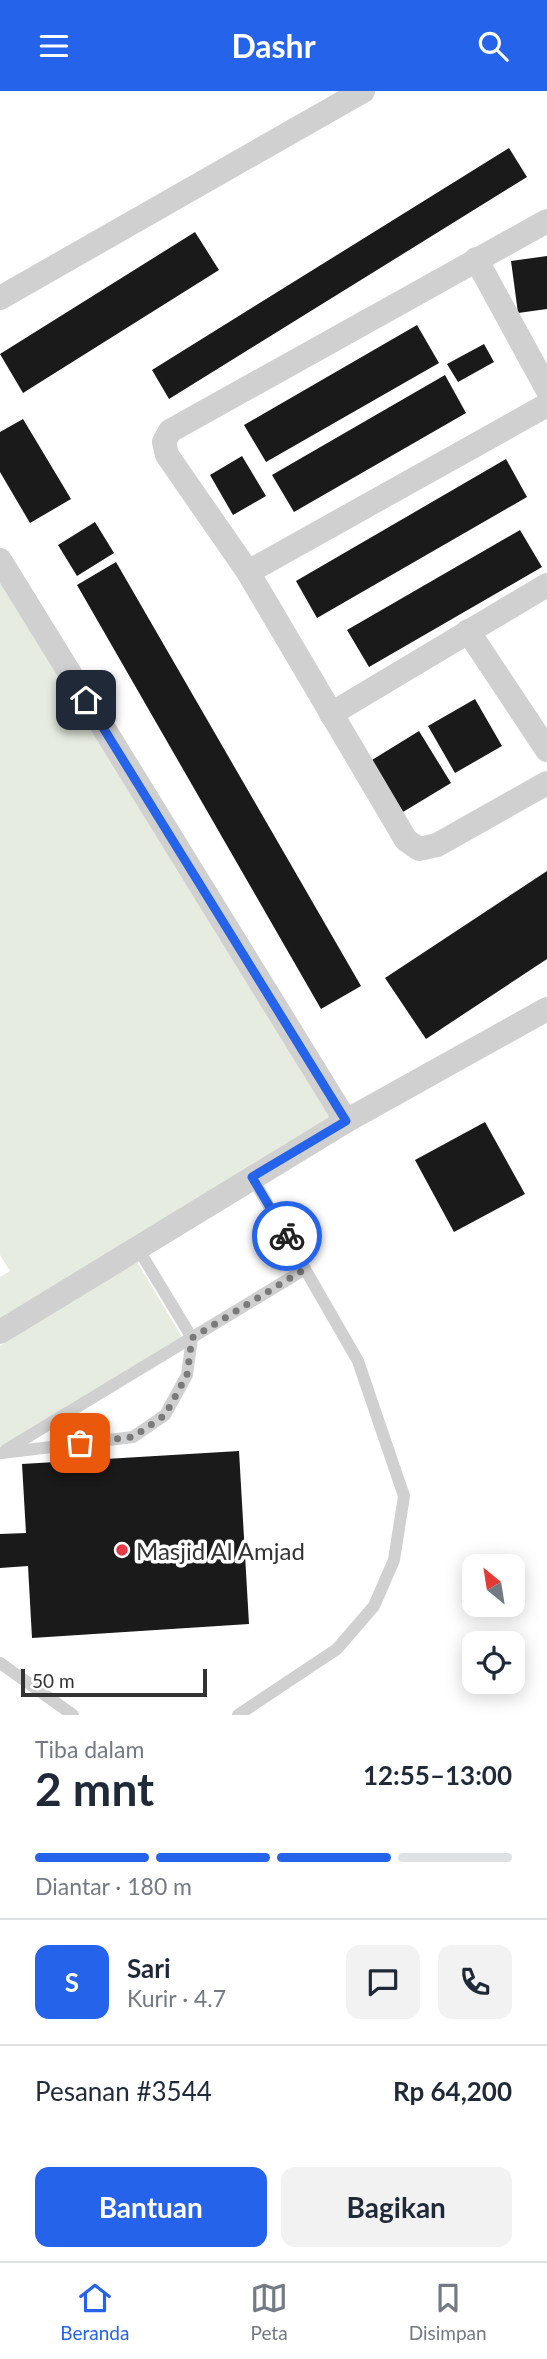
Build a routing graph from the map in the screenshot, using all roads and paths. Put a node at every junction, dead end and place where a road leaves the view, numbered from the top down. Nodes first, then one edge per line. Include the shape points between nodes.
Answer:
1 (363, 91) edge
2 (547, 221) edge
3 (476, 259) junction
4 (0, 298) edge
5 (547, 390) edge
6 (547, 405) edge
7 (0, 560) edge
8 (248, 572) junction
9 (547, 585) edge
10 (468, 631) junction
11 (331, 714) junction
12 (547, 750) edge
13 (547, 783) edge
14 (547, 1009) edge
15 (346, 1121) junction
16 (252, 1177) junction
17 (137, 1248) junction
18 (305, 1269) junction
19 (0, 1332) edge
20 (192, 1338) junction
21 (1, 1453) edge
22 (0, 1663) edge
23 (73, 1715) edge
24 (237, 1715) edge

1 - 4 street
2 - 3 street
3 - 5 street
3 - 8 street via 170,431 164,442 167,455
6 - 8 street
7 - 15 street
8 - 11 street
9 - 10 street
10 - 11 street
10 - 12 street
11 - 13 street via 406,840 419,849 438,845
14 - 15 street
15 - 16 street
16 - 17 street
16 - 18 lane
17 - 19 street
17 - 20 lane
18 - 20 lane
18 - 24 lane via 358,1361 404,1496 394,1560 374,1606 337,1649
20 - 21 lane
20 - 21 lane via 187,1375 165,1415 133,1437
22 - 23 lane

